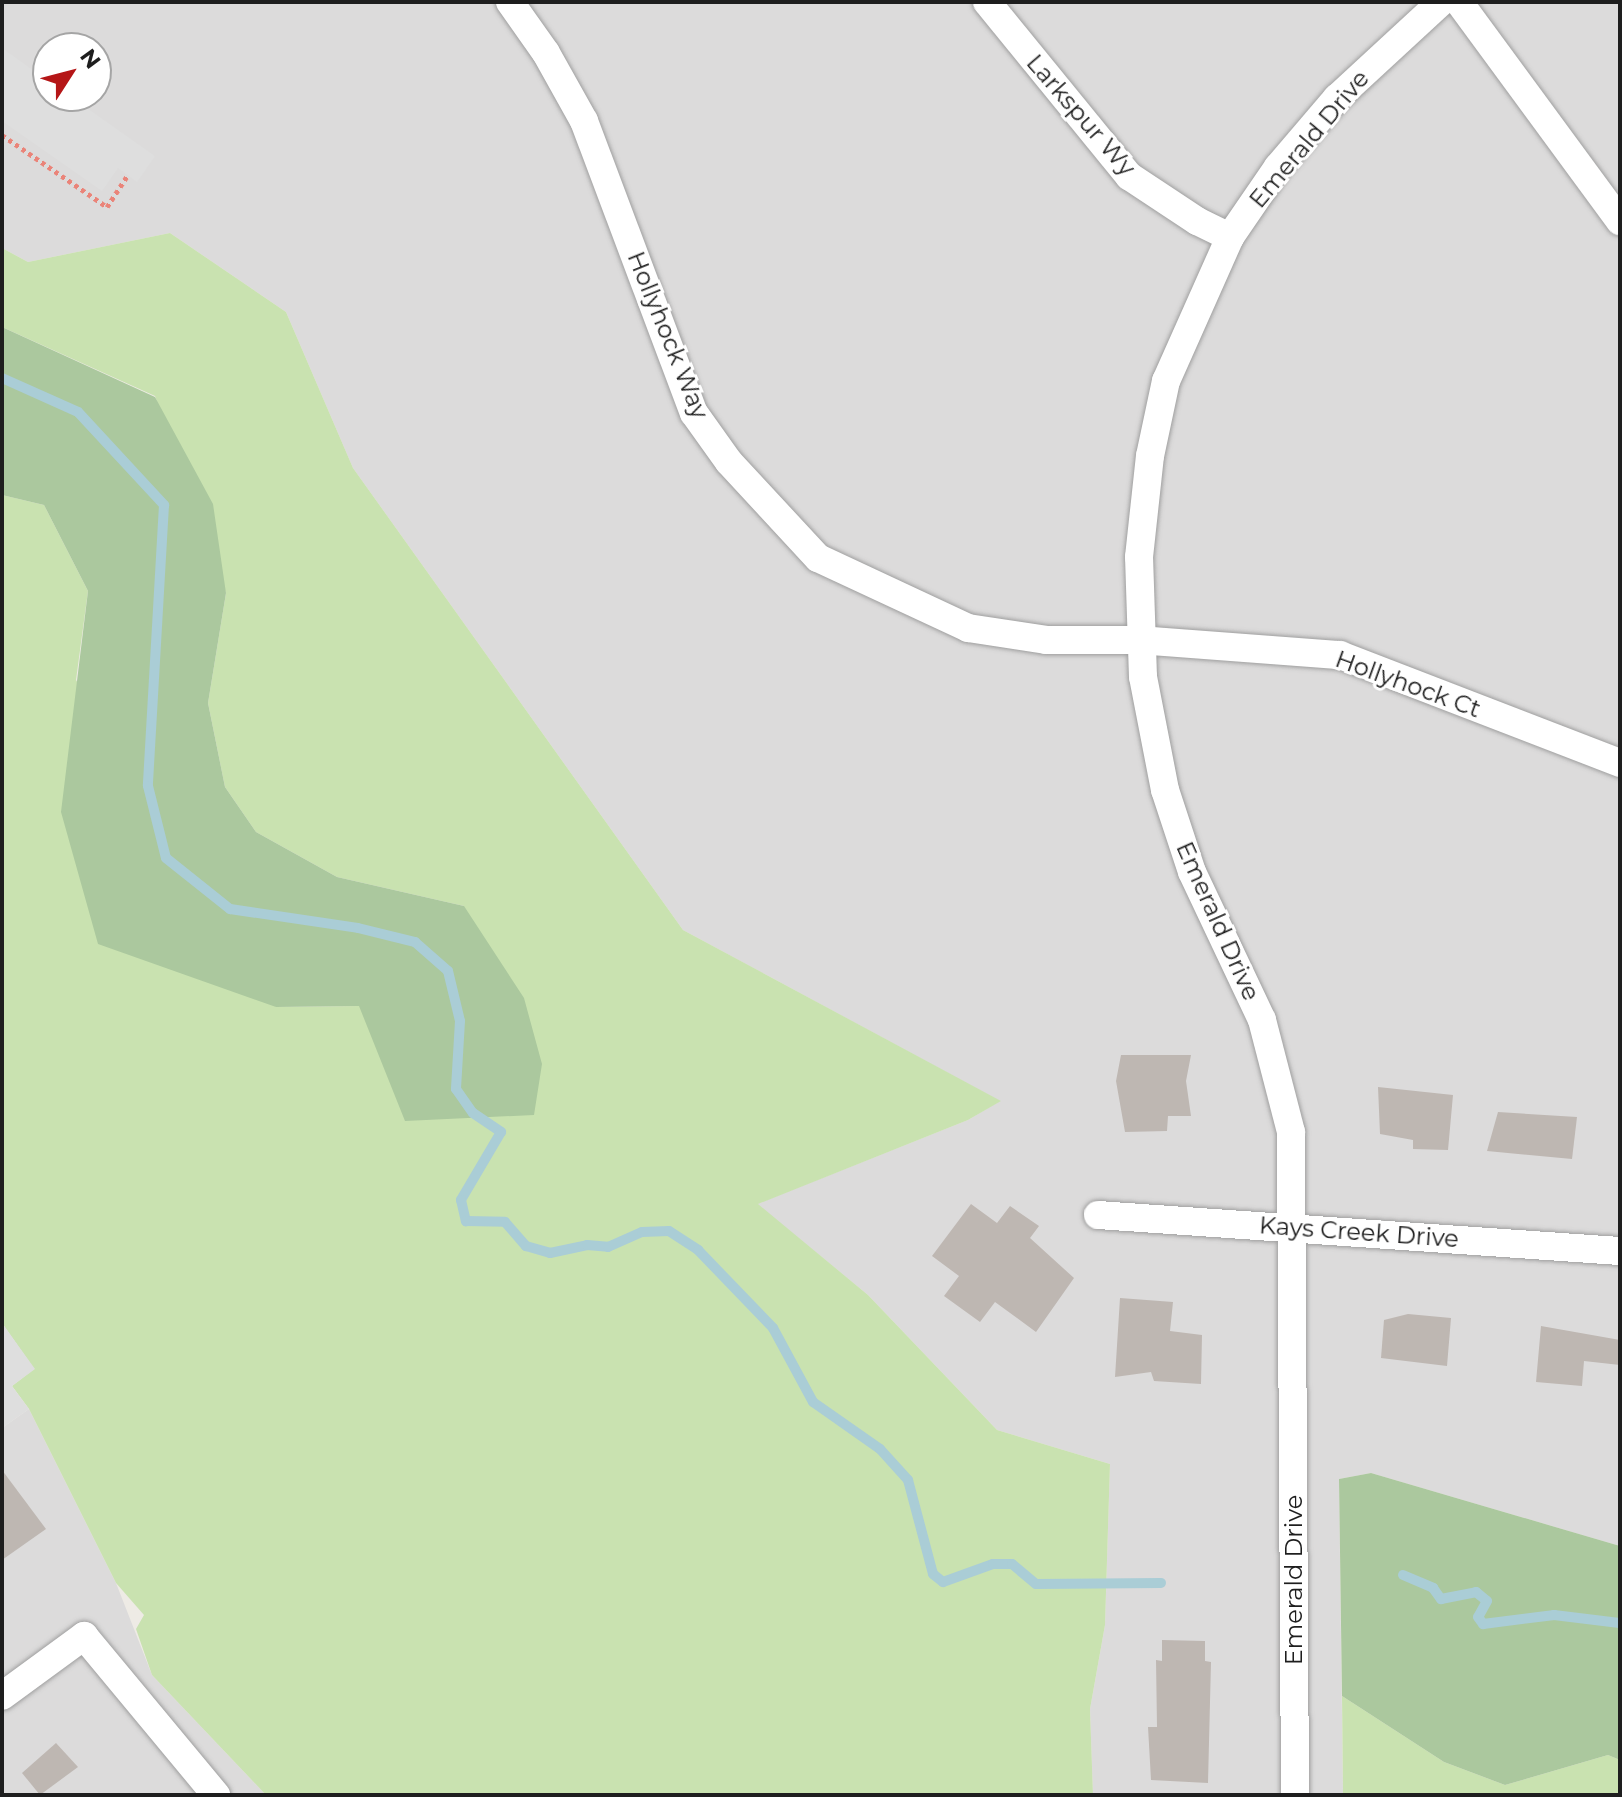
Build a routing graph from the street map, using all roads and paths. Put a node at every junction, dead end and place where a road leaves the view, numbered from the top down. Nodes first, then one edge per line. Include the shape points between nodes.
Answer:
1 (510, 2) edge
2 (987, 2) edge
3 (1441, 2) edge
4 (1459, 2) edge
5 (2, 135) edge
6 (128, 175) dead end
7 (1620, 221) edge
8 (1230, 237) junction
9 (1139, 640) junction
10 (1620, 763) edge
11 (1098, 1215) dead end
12 (1291, 1227) junction
13 (1620, 1251) edge
14 (2, 1696) edge
15 (216, 1795) edge
16 (1295, 1795) edge

1 - 9 street, Hollyhock Way via 584,121 694,413 780,521 818,558 968,628 1046,640
2 - 8 street, Larkspur Wy via 1129,176
3 - 8 street, Emerald Drive via 1337,98 1278,167
4 - 7 street
5 - 6 path via 107,207
8 - 9 street, Emerald Drive via 1166,381 1150,456 1139,557
9 - 10 street, Hollyhock Ct via 1340,655
9 - 12 street, Emerald Drive via 1148,716 1165,790 1192,872 1262,1020 1291,1132
11 - 12 street, Kays Creek Drive
12 - 13 street, Kays Creek Drive
12 - 16 street, Emerald Drive
14 - 15 street via 84,1636

